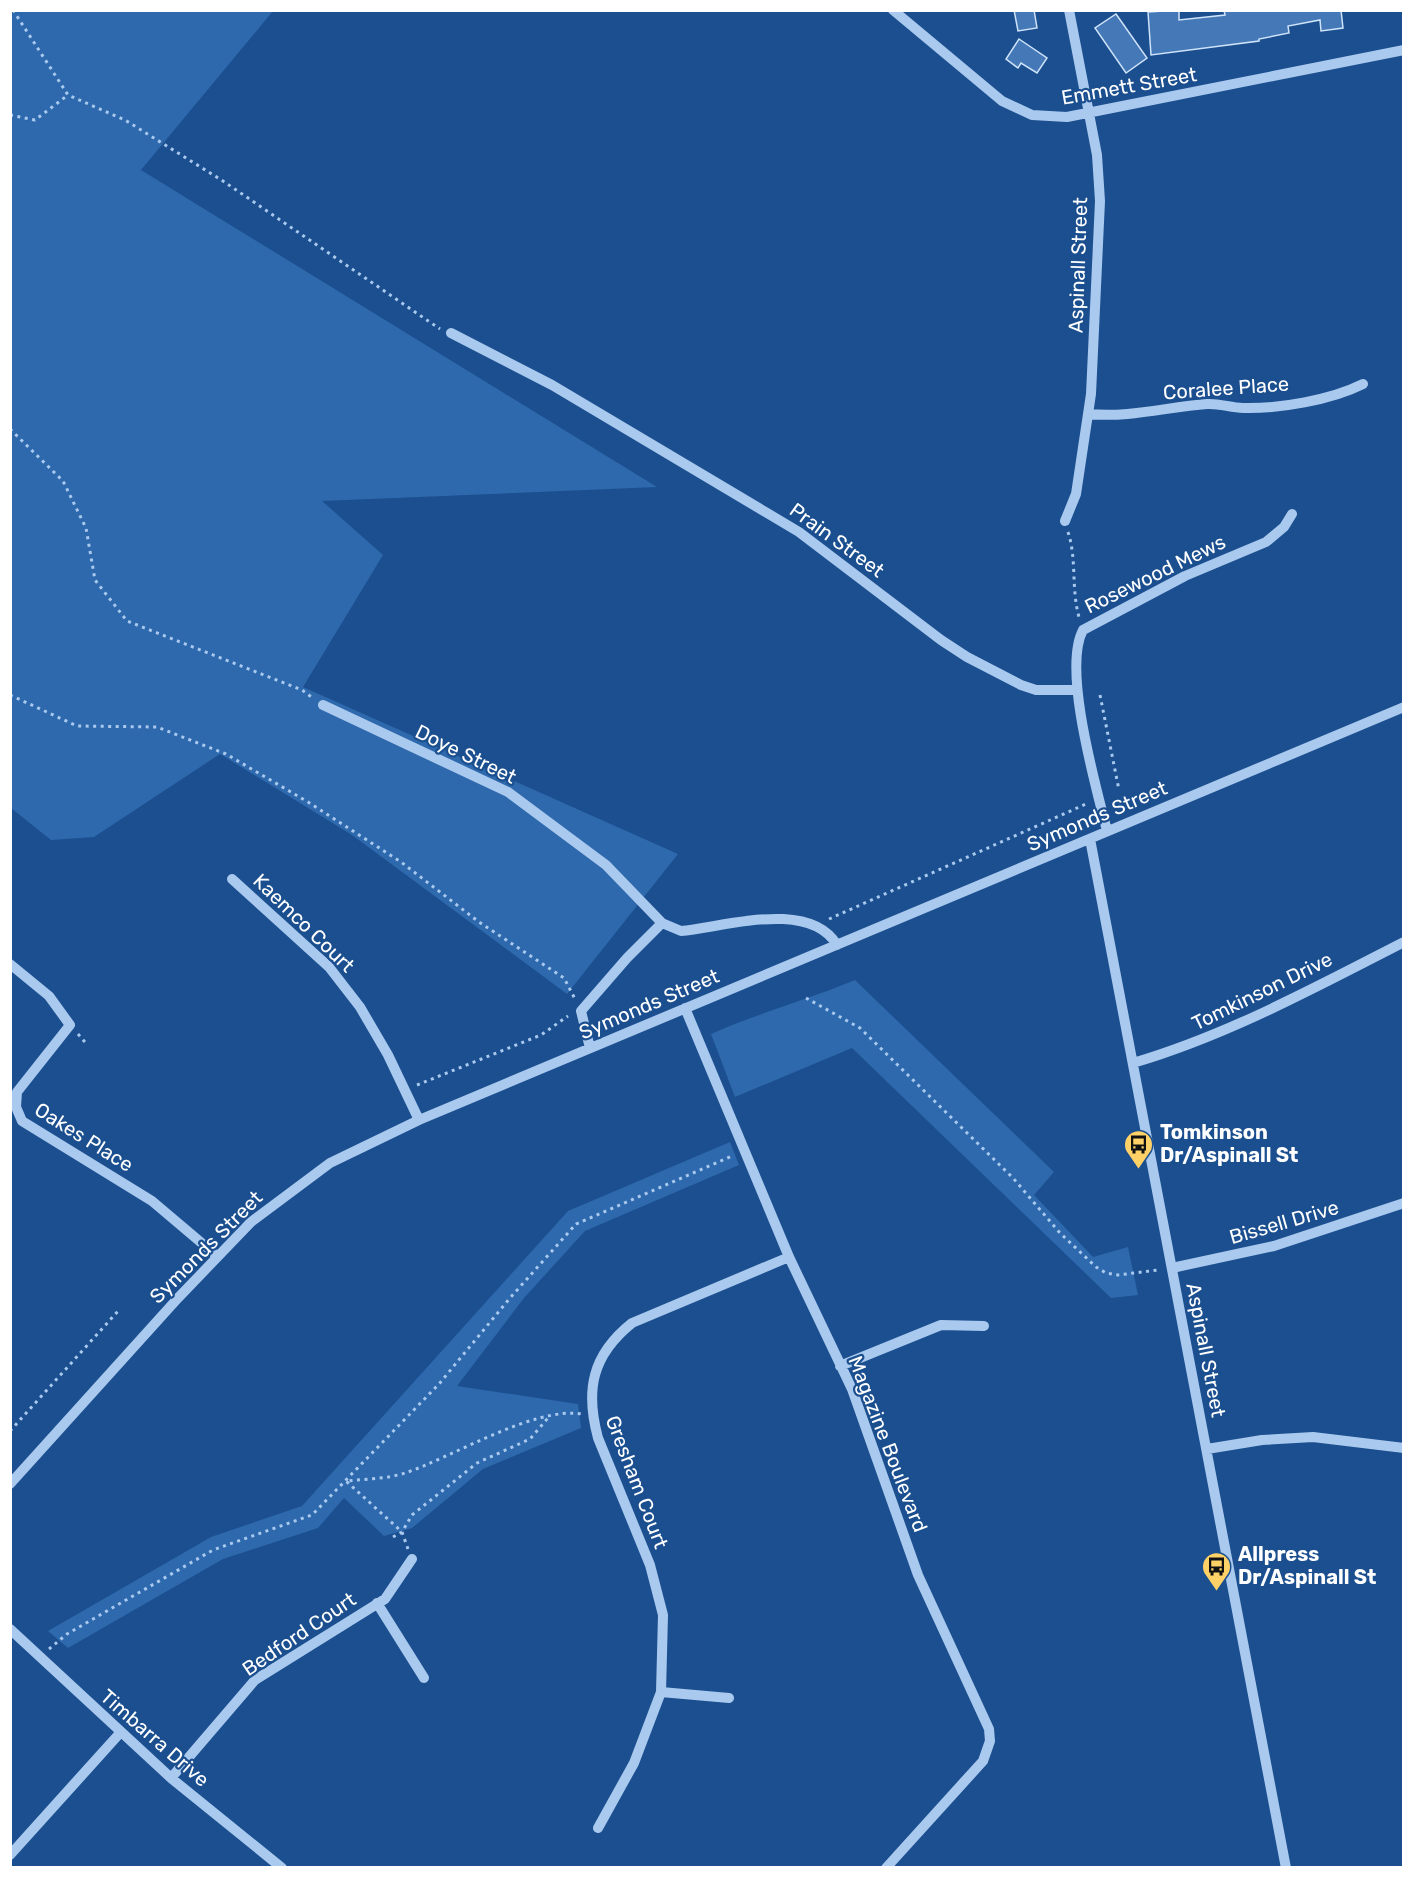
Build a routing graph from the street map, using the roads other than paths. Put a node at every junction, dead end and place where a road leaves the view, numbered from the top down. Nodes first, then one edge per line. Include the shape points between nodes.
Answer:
1 (892, 10) edge
2 (1069, 10) edge
3 (1404, 50) edge
4 (1089, 114) junction
5 (451, 333) road end
6 (1363, 384) dead end
7 (1089, 414) junction
8 (1292, 514) dead end
9 (1065, 521) road end
10 (1077, 690) junction
11 (323, 705) road end
12 (1404, 707) edge
13 (1107, 831) junction
14 (1090, 839) junction
15 (232, 879) dead end
16 (662, 923) junction
17 (1404, 942) edge
18 (837, 945) junction
19 (10, 964) edge
20 (685, 1008) junction
21 (590, 1048) junction
22 (1133, 1063) junction
23 (419, 1120) junction
24 (1404, 1203) edge
25 (217, 1256) junction
26 (789, 1257) junction
27 (1172, 1268) junction
28 (984, 1326) dead end
29 (840, 1366) junction
30 (1404, 1448) edge
31 (1207, 1449) junction
32 (10, 1484) edge
33 (412, 1559) road end
34 (377, 1603) junction
35 (10, 1629) edge
36 (424, 1678) dead end
37 (661, 1692) junction
38 (729, 1698) dead end
39 (120, 1733) junction
40 (171, 1778) junction
41 (598, 1828) dead end
42 (10, 1855) edge
43 (282, 1868) edge
44 (886, 1868) edge
45 (1286, 1868) edge

1 - 4 street, Emmett Street via 1017,110 1050,118
2 - 4 street, Aspinall Street
3 - 4 street, Emmett Street
4 - 7 street, Aspinall Street via 1100,201
5 - 10 street, Prain Street via 552,385 799,532 967,657 1029,687
6 - 7 street, Coralee Place via 1335,396 1266,406 1209,404 1120,416
7 - 9 street, Aspinall Street via 1076,494
8 - 10 street, Rosewood Mews via 1266,542 1185,576 1083,630 1076,653
10 - 13 street
11 - 16 street, Doye Street via 508,792 606,865
12 - 13 street, Symonds Street
13 - 14 street, Symonds Street
14 - 18 street, Symonds Street
14 - 22 street, Aspinall Street
15 - 23 street, Kaemco Court via 329,967 348,991 388,1055
16 - 18 street via 681,931 788,919 816,924
16 - 21 street via 581,1011
17 - 22 street, Tomkinson Drive via 1226,1030
18 - 20 street, Symonds Street
19 - 25 street, Oakes Place via 49,996 70,1025 17,1092 15,1107 22,1121 152,1201
20 - 21 street, Symonds Street
20 - 26 street, Magazine Boulevard
21 - 23 street, Symonds Street
22 - 27 street, Aspinall Street
23 - 25 street, Symonds Street via 357,1148 304,1180 251,1222
24 - 27 street, Bissell Drive via 1274,1246
25 - 32 street, Symonds Street
26 - 29 street, Magazine Boulevard
26 - 37 street, Gresham Court via 651,1314 617,1335 597,1367 592,1417 650,1565 663,1615
27 - 31 street, Aspinall Street
28 - 29 street via 941,1324
29 - 44 street, Magazine Boulevard via 867,1428 918,1575 989,1729 990,1741 983,1761
30 - 31 street via 1313,1437
31 - 45 street, Aspinall Street
33 - 34 street, Bedford Court via 385,1599
34 - 36 street, Bedford Court
34 - 40 street, Bedford Court via 255,1680
35 - 39 street, Timbarra Drive
37 - 38 street
37 - 41 street, Gresham Court via 634,1763
39 - 40 street, Timbarra Drive
39 - 42 street
40 - 43 street, Timbarra Drive

